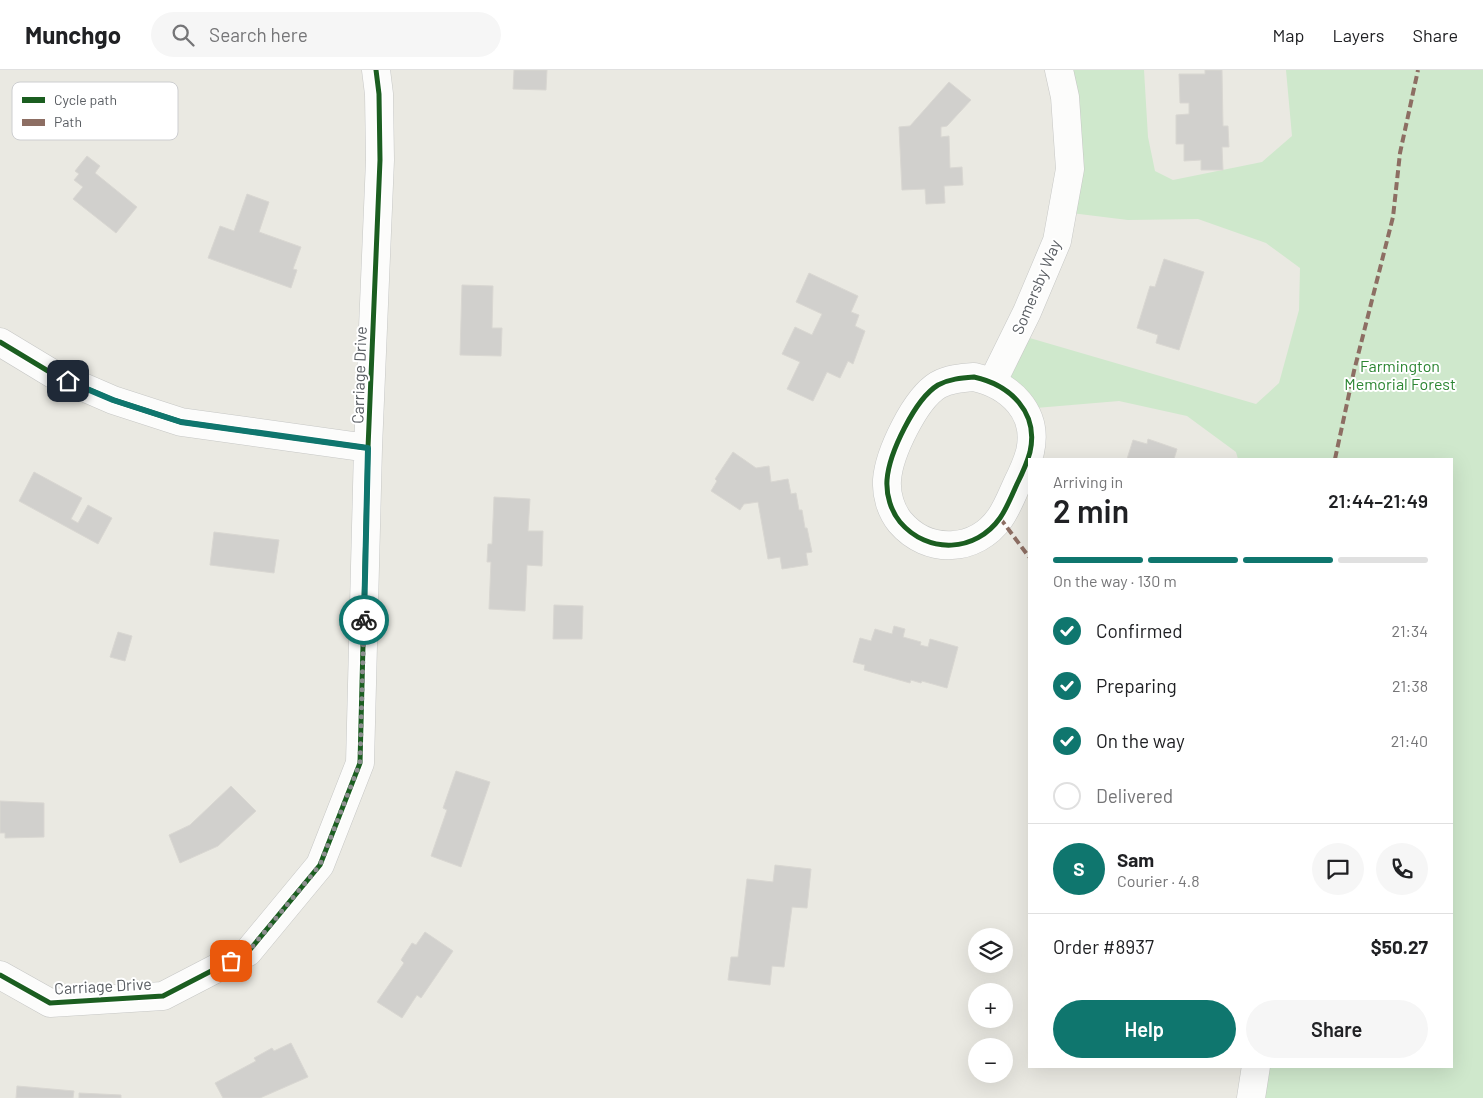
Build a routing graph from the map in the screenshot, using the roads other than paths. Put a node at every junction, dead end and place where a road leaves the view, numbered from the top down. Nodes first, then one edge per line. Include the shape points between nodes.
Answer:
1 (376, 70) edge
2 (1059, 70) edge
3 (0, 342) edge
4 (993, 381) junction
5 (368, 448) junction
6 (0, 975) edge
7 (1256, 1068) edge
8 (1251, 1098) edge

1 - 5 street, Carriage Drive via 380,160
2 - 4 street, Somersby Way via 1065,97 1070,169 1057,242
3 - 5 street via 52,374 113,400 181,422
4 - 4 street via 974,376 955,378 938,386 923,398 900,440 887,480 888,499 908,532 925,542 953,546 967,544 986,534 1000,518 1021,474 1030,452 1031,430 1024,409 1011,392
5 - 6 street, Carriage Drive via 360,763 320,865 248,952 163,996 50,1003
7 - 8 street

